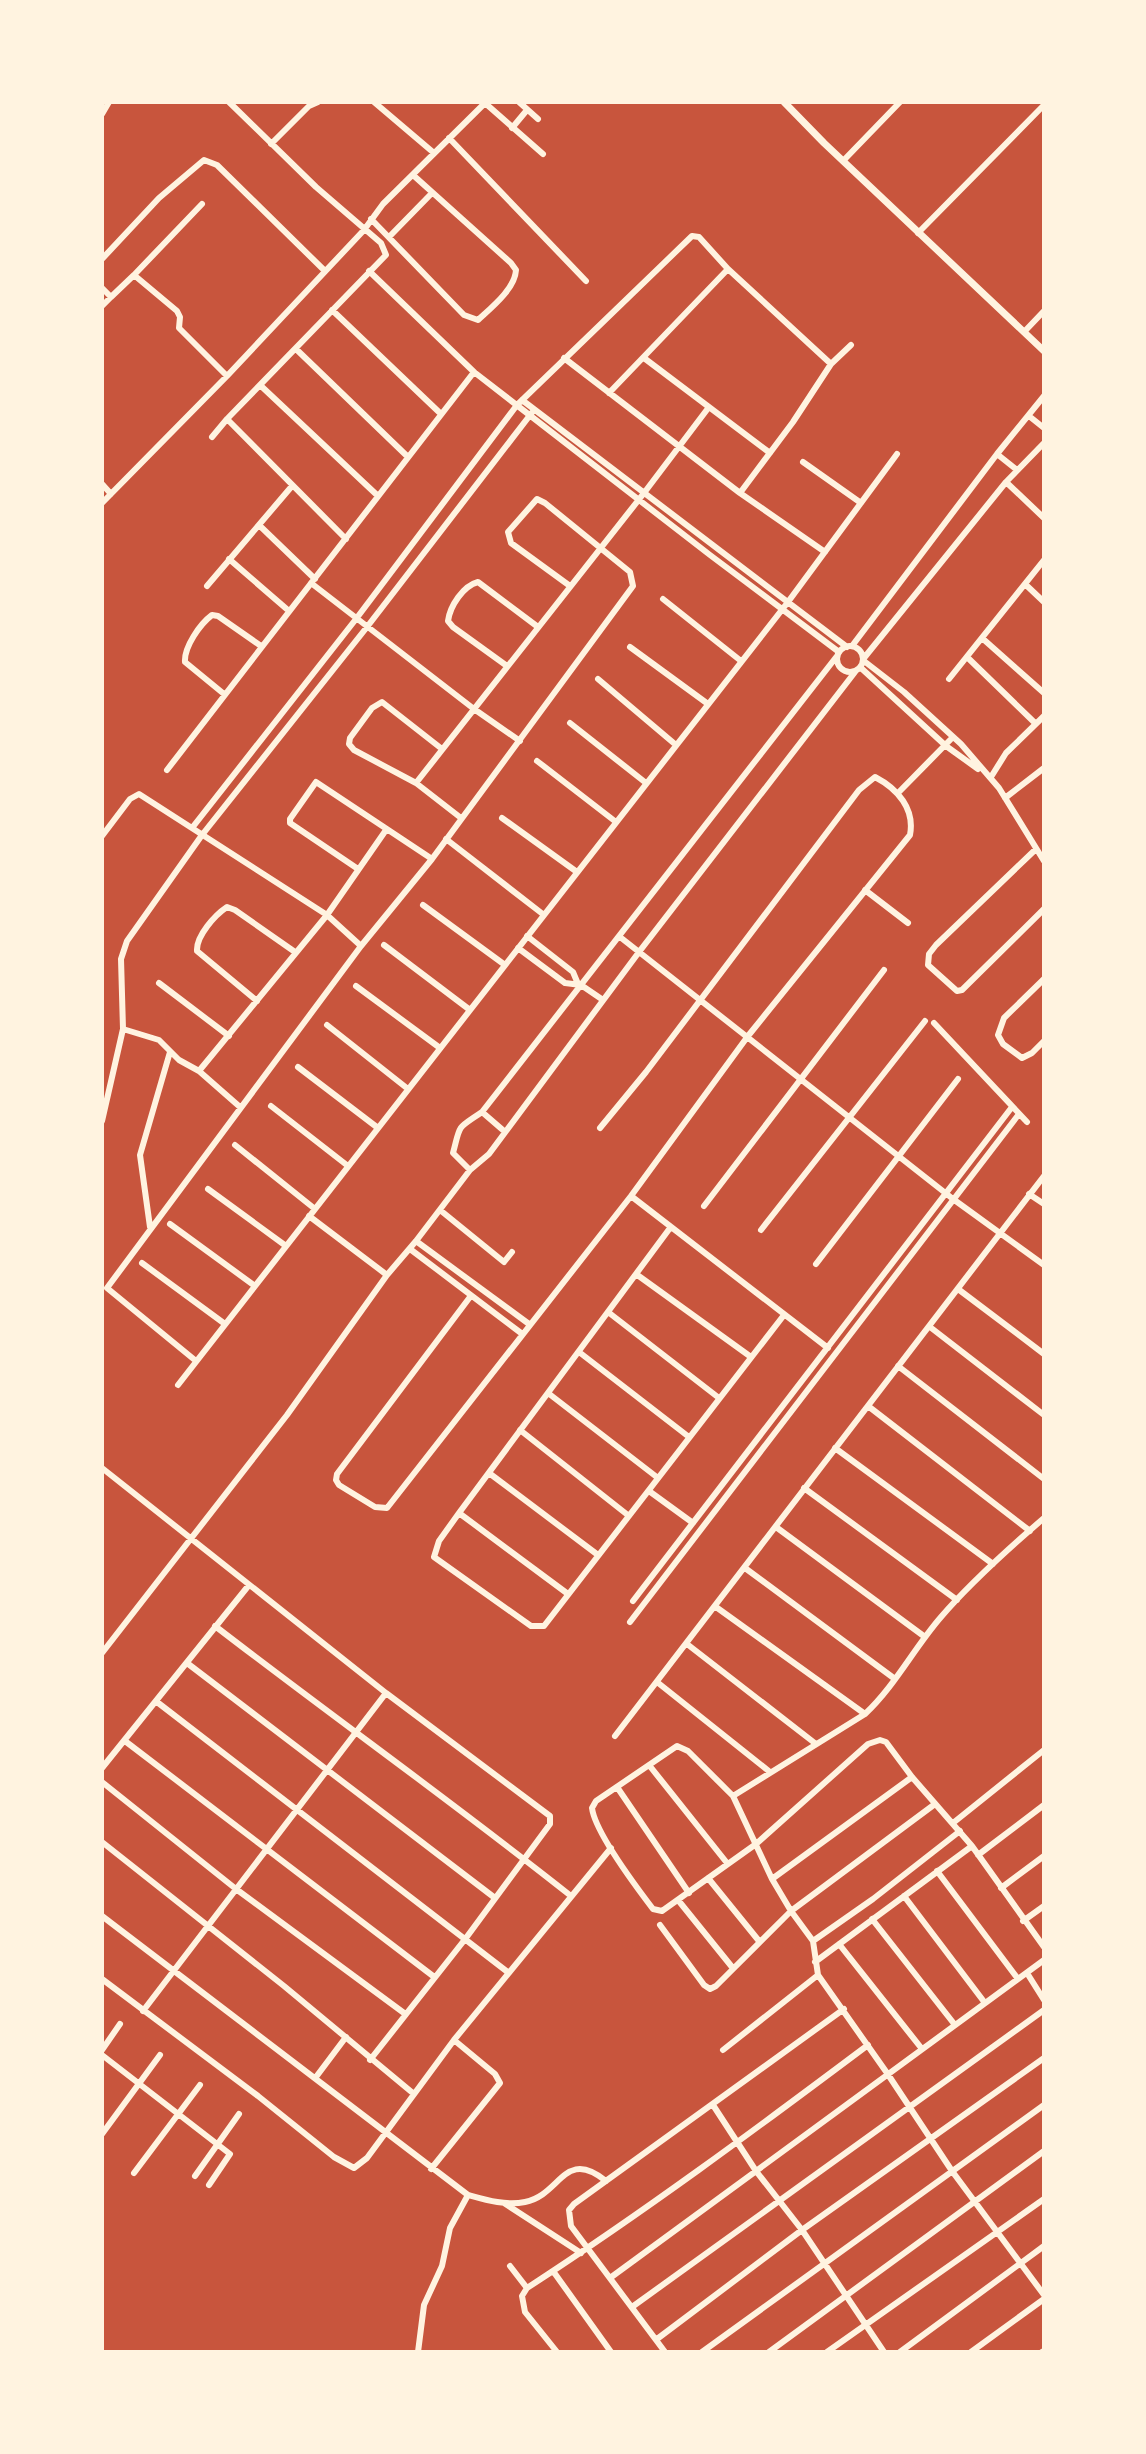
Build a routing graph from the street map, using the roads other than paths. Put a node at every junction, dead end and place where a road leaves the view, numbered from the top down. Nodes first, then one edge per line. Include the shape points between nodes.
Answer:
1 (109, 102) edge
2 (229, 102) edge
3 (318, 102) edge
4 (374, 102) edge
5 (485, 102) edge
6 (519, 102) edge
7 (784, 102) edge
8 (900, 102) edge
9 (1044, 105) edge
10 (527, 110) junction
11 (102, 114) edge
12 (538, 119) dead end
13 (512, 128) junction
14 (449, 138) junction
15 (271, 144) junction
16 (434, 153) junction
17 (543, 154) dead end
18 (843, 161) junction
19 (413, 175) junction
20 (432, 193) junction
21 (202, 204) dead end
22 (371, 219) junction
23 (364, 230) junction
24 (918, 233) junction
25 (389, 237) junction
26 (102, 259) edge
27 (728, 269) junction
28 (325, 271) junction
29 (369, 271) junction
30 (134, 275) junction
31 (586, 281) dead end
32 (102, 288) edge
33 (111, 297) junction
34 (102, 306) edge
35 (332, 310) junction
36 (1044, 311) edge
37 (1024, 332) junction
38 (851, 345) dead end
39 (296, 349) junction
40 (1044, 351) edge
41 (564, 358) junction
42 (644, 358) junction
43 (831, 364) junction
44 (474, 372) junction
45 (227, 376) junction
46 (260, 385) junction
47 (609, 393) junction
48 (1044, 396) edge
49 (519, 403) junction
50 (709, 407) junction
51 (531, 412) junction
52 (441, 414) junction
53 (1029, 416) junction
54 (227, 419) junction
55 (1044, 428) edge
56 (212, 437) dead end
57 (1044, 443) edge
58 (679, 447) junction
59 (770, 453) junction
60 (897, 454) dead end
61 (997, 454) junction
62 (408, 457) junction
63 (803, 462) dead end
64 (1017, 470) junction
65 (1006, 482) junction
66 (102, 484) edge
67 (292, 486) junction
68 (740, 493) junction
69 (111, 494) junction
70 (378, 496) junction
71 (641, 496) junction
72 (102, 503) edge
73 (861, 503) junction
74 (1044, 518) edge
75 (260, 526) junction
76 (346, 539) junction
77 (600, 547) junction
78 (825, 552) junction
79 (229, 559) junction
80 (1044, 560) edge
81 (313, 581) junction
82 (1025, 584) junction
83 (207, 586) dead end
84 (570, 586) junction
85 (663, 599) dead end
86 (788, 602) junction
87 (1044, 602) edge
88 (781, 610) junction
89 (289, 611) junction
90 (356, 619) junction
91 (367, 627) junction
92 (538, 627) junction
93 (982, 638) junction
94 (261, 646) junction
95 (849, 646) junction
96 (630, 647) dead end
97 (838, 654) junction
98 (967, 657) junction
99 (741, 661) junction
100 (861, 665) junction
101 (507, 666) junction
102 (598, 679) dead end
103 (949, 679) dead end
104 (1044, 693) edge
105 (224, 694) junction
106 (708, 704) junction
107 (474, 709) junction
108 (1044, 716) edge
109 (570, 723) dead end
110 (1036, 724) junction
111 (953, 737) junction
112 (520, 741) junction
113 (676, 745) junction
114 (946, 746) junction
115 (442, 749) junction
116 (537, 761) dead end
117 (1044, 768) edge
118 (167, 770) dead end
119 (989, 776) junction
120 (416, 783) junction
121 (646, 783) junction
122 (898, 793) junction
123 (1005, 798) junction
124 (461, 818) junction
125 (502, 818) dead end
126 (616, 822) junction
127 (192, 828) junction
128 (386, 830) junction
129 (202, 835) junction
130 (102, 836) edge
131 (446, 839) junction
132 (1036, 849) junction
133 (432, 859) junction
134 (1044, 861) edge
135 (358, 869) junction
136 (577, 872) junction
137 (865, 890) junction
138 (423, 905) dead end
139 (1044, 909) edge
140 (327, 915) junction
141 (544, 915) junction
142 (908, 923) dead end
143 (527, 936) junction
144 (620, 937) junction
145 (384, 945) dead end
146 (361, 946) junction
147 (518, 948) junction
148 (295, 952) junction
149 (639, 952) junction
150 (505, 965) junction
151 (884, 970) dead end
152 (1044, 979) edge
153 (159, 983) dead end
154 (580, 984) junction
155 (356, 986) dead end
156 (699, 999) junction
157 (603, 1000) junction
158 (257, 1001) junction
159 (470, 1010) junction
160 (925, 1021) dead end
161 (934, 1023) dead end
162 (327, 1025) dead end
163 (123, 1029) junction
164 (229, 1036) junction
165 (748, 1036) junction
166 (1044, 1041) edge
167 (440, 1048) junction
168 (170, 1052) junction
169 (298, 1067) dead end
170 (199, 1071) junction
171 (800, 1077) junction
172 (958, 1079) dead end
173 (408, 1089) junction
174 (271, 1106) dead end
175 (240, 1107) junction
176 (1012, 1107) junction
177 (482, 1112) junction
178 (1019, 1114) junction
179 (852, 1117) junction
180 (102, 1121) edge
181 (1027, 1122) dead end
182 (378, 1128) junction
183 (600, 1128) dead end
184 (504, 1131) junction
185 (235, 1145) dead end
186 (900, 1156) junction
187 (348, 1166) junction
188 (470, 1170) junction
189 (1044, 1176) edge
190 (954, 1183) junction
191 (961, 1188) junction
192 (208, 1189) dead end
193 (946, 1193) junction
194 (1029, 1194) junction
195 (631, 1196) junction
196 (953, 1199) junction
197 (1044, 1204) edge
198 (704, 1206) dead end
199 (934, 1208) junction
200 (315, 1209) junction
201 (440, 1210) junction
202 (941, 1214) junction
203 (309, 1216) junction
204 (170, 1224) dead end
205 (150, 1228) junction
206 (670, 1228) junction
207 (761, 1230) dead end
208 (999, 1233) junction
209 (416, 1241) junction
210 (286, 1246) junction
211 (410, 1249) junction
212 (512, 1252) dead end
213 (894, 1260) junction
214 (142, 1263) dead end
215 (816, 1264) dead end
216 (1044, 1265) edge
217 (901, 1266) junction
218 (636, 1274) junction
219 (387, 1275) junction
220 (255, 1286) junction
221 (958, 1289) junction
222 (104, 1290) edge
223 (470, 1297) junction
224 (860, 1305) junction
225 (867, 1310) junction
226 (608, 1312) junction
227 (784, 1315) junction
228 (225, 1324) junction
229 (529, 1324) junction
230 (930, 1327) junction
231 (521, 1333) junction
232 (827, 1348) junction
233 (579, 1352) junction
234 (834, 1353) junction
235 (1044, 1354) edge
236 (751, 1357) junction
237 (196, 1361) junction
238 (898, 1366) junction
239 (804, 1378) junction
240 (811, 1383) junction
241 (178, 1385) dead end
242 (548, 1393) junction
243 (719, 1398) junction
244 (868, 1406) junction
245 (1044, 1415) edge
246 (520, 1430) junction
247 (689, 1437) junction
248 (835, 1448) junction
249 (748, 1451) junction
250 (755, 1457) junction
251 (105, 1470) edge
252 (489, 1473) junction
253 (658, 1478) junction
254 (1044, 1479) edge
255 (102, 1480) edge
256 (804, 1488) junction
257 (649, 1491) junction
258 (459, 1513) junction
259 (629, 1516) junction
260 (1044, 1518) edge
261 (693, 1523) junction
262 (776, 1527) junction
263 (1030, 1531) junction
264 (190, 1540) junction
265 (598, 1555) junction
266 (667, 1556) junction
267 (676, 1563) junction
268 (993, 1564) junction
269 (745, 1568) junction
270 (249, 1585) junction
271 (568, 1594) junction
272 (957, 1600) junction
273 (633, 1601) dead end
274 (716, 1607) junction
275 (630, 1622) dead end
276 (215, 1626) junction
277 (925, 1637) junction
278 (687, 1644) junction
279 (102, 1653) edge
280 (187, 1663) junction
281 (895, 1679) junction
282 (657, 1682) junction
283 (386, 1693) junction
284 (157, 1702) junction
285 (865, 1714) junction
286 (356, 1734) junction
287 (615, 1736) dead end
288 (125, 1741) junction
289 (816, 1744) junction
290 (1044, 1750) edge
291 (649, 1765) junction
292 (102, 1768) edge
293 (328, 1772) junction
294 (770, 1772) junction
295 (912, 1777) junction
296 (102, 1782) edge
297 (617, 1787) junction
298 (733, 1796) junction
299 (935, 1804) junction
300 (1044, 1805) edge
301 (296, 1812) junction
302 (953, 1823) junction
303 (960, 1831) junction
304 (102, 1842) edge
305 (756, 1844) junction
306 (972, 1846) junction
307 (611, 1848) junction
308 (935, 1850) junction
309 (266, 1851) junction
310 (978, 1855) junction
311 (1044, 1856) edge
312 (524, 1858) junction
313 (727, 1863) junction
314 (946, 1865) junction
315 (937, 1871) junction
316 (708, 1878) junction
317 (772, 1879) junction
318 (1001, 1888) junction
319 (236, 1889) junction
320 (689, 1893) junction
321 (571, 1896) junction
322 (904, 1896) junction
323 (495, 1898) junction
324 (678, 1900) junction
325 (1044, 1906) edge
326 (791, 1911) junction
327 (102, 1916) edge
328 (872, 1919) junction
329 (1023, 1921) junction
330 (660, 1925) dead end
331 (207, 1927) junction
332 (466, 1938) junction
333 (759, 1941) junction
334 (813, 1941) junction
335 (839, 1944) junction
336 (1044, 1947) edge
337 (1044, 1960) edge
338 (815, 1962) junction
339 (732, 1967) junction
340 (174, 1970) junction
341 (509, 1973) junction
342 (1027, 1973) junction
343 (818, 1975) junction
344 (433, 1976) junction
345 (102, 1979) edge
346 (1018, 1979) junction
347 (1044, 2000) edge
348 (985, 2003) junction
349 (844, 2009) junction
350 (1044, 2010) edge
351 (143, 2011) junction
352 (404, 2013) junction
353 (120, 2024) dead end
354 (955, 2025) junction
355 (346, 2037) junction
356 (454, 2040) junction
357 (868, 2045) junction
358 (922, 2049) junction
359 (723, 2050) dead end
360 (102, 2052) edge
361 (160, 2055) dead end
362 (1044, 2058) edge
363 (370, 2060) junction
364 (887, 2073) junction
365 (316, 2077) junction
366 (139, 2083) junction
367 (200, 2085) dead end
368 (414, 2094) junction
369 (713, 2105) junction
370 (1044, 2105) edge
371 (908, 2108) junction
372 (178, 2114) junction
373 (239, 2114) dead end
374 (102, 2134) edge
375 (386, 2134) junction
376 (930, 2139) junction
377 (737, 2143) junction
378 (217, 2144) junction
379 (1044, 2151) edge
380 (431, 2169) junction
381 (756, 2171) junction
382 (952, 2171) junction
383 (134, 2173) dead end
384 (195, 2176) dead end
385 (606, 2181) junction
386 (209, 2185) dead end
387 (468, 2195) junction
388 (1044, 2199) edge
389 (780, 2200) junction
390 (976, 2201) junction
391 (504, 2203) junction
392 (802, 2230) junction
393 (999, 2233) junction
394 (1044, 2246) edge
395 (584, 2251) junction
396 (1021, 2263) junction
397 (824, 2265) junction
398 (510, 2266) dead end
399 (553, 2271) junction
400 (610, 2278) junction
401 (527, 2288) junction
402 (847, 2296) junction
403 (1044, 2297) edge
404 (632, 2307) junction
405 (865, 2324) junction
406 (657, 2339) junction
407 (418, 2352) edge
408 (557, 2352) edge
409 (611, 2352) edge
410 (665, 2352) edge
411 (702, 2352) edge
412 (769, 2352) edge
413 (827, 2352) edge
414 (884, 2352) edge
415 (900, 2352) edge
416 (971, 2352) edge

1 - 11 street
2 - 15 street
3 - 15 street
4 - 16 street
5 - 13 street
5 - 14 street
6 - 10 street
7 - 18 street
8 - 18 street
9 - 24 street
10 - 12 street
10 - 13 street
13 - 17 street
14 - 16 street
14 - 31 street
15 - 23 street
16 - 19 street
18 - 24 street
19 - 20 street
19 - 22 street
20 - 25 street
20 - 25 street via 516,270 509,289 483,316 478,320 464,315
21 - 30 street
22 - 23 street
22 - 25 street
23 - 28 street
23 - 29 street via 381,243 386,255
24 - 37 street
26 - 28 street via 159,198 204,160 217,165
27 - 41 street via 692,236
27 - 42 street
27 - 43 street
28 - 45 street
29 - 35 street
29 - 44 street
30 - 33 street
30 - 45 street via 177,311 179,328
32 - 33 street
33 - 34 street
35 - 39 street
35 - 52 street
36 - 37 street
37 - 40 street
38 - 43 street
39 - 46 street
39 - 62 street
41 - 47 street
41 - 49 street
42 - 47 street
42 - 50 street
43 - 59 street
44 - 49 street
44 - 52 street
45 - 69 street
46 - 54 street
46 - 70 street
47 - 58 street
48 - 53 street
49 - 51 street
49 - 90 street
50 - 58 street
50 - 59 street
51 - 71 street
51 - 91 street
52 - 62 street
53 - 55 street
53 - 61 street
54 - 56 street
54 - 67 street
57 - 64 street
58 - 68 street
58 - 71 street
59 - 68 street
60 - 73 street
61 - 64 street
61 - 95 street
62 - 70 street
63 - 73 street
64 - 65 street
65 - 74 street
65 - 100 street
66 - 69 street
67 - 75 street
67 - 76 street
68 - 78 street
69 - 72 street
70 - 76 street
71 - 77 street
71 - 86 street
71 - 88 street
73 - 78 street
75 - 79 street
75 - 81 street
76 - 81 street
77 - 84 street
77 - 84 street via 537,499 511,527 511,543
77 - 112 street via 630,572 633,586
78 - 86 street
79 - 83 street
79 - 89 street
80 - 82 street
81 - 89 street
81 - 90 street
82 - 87 street
82 - 93 street
84 - 92 street
85 - 99 street
86 - 88 street
86 - 95 street
88 - 97 street
88 - 99 street
89 - 94 street
90 - 91 street
90 - 127 street
91 - 107 street
91 - 129 street
92 - 101 street
92 - 101 street via 476,582 469,586 448,621
93 - 98 street
93 - 104 street
94 - 105 street
94 - 105 street via 218,616 201,626 185,662
95 - 97 street
95 - 100 street via 858,648
96 - 106 street
97 - 100 street via 839,667 849,673
97 - 144 street
98 - 103 street
98 - 110 street
99 - 106 street
100 - 111 street via 904,692
100 - 114 street
100 - 149 street
101 - 107 street
102 - 113 street
105 - 118 street
106 - 113 street
107 - 112 street
107 - 115 street
108 - 110 street
109 - 121 street
110 - 119 street
111 - 114 street
111 - 119 street
112 - 124 street
113 - 121 street
114 - 119 street
114 - 122 street
115 - 120 street
115 - 120 street via 385,704 372,708 349,744
116 - 126 street
117 - 123 street
119 - 123 street
120 - 124 street
121 - 126 street
122 - 137 street via 910,817 910,835
122 - 156 street via 875,777 865,783
123 - 132 street
124 - 131 street
125 - 136 street
126 - 136 street
127 - 129 street
127 - 130 street via 139,794
128 - 133 street
128 - 135 street
128 - 135 street via 322,784 313,786 290,823
129 - 140 street
129 - 163 street via 127,941 121,959
131 - 133 street
131 - 141 street
132 - 134 street
132 - 139 street via 936,945 928,965 948,985 962,990
133 - 146 street
135 - 140 street
136 - 141 street
137 - 142 street
137 - 165 street
138 - 150 street
140 - 146 street
140 - 148 street
141 - 143 street
143 - 147 street
143 - 154 street via 573,972
144 - 149 street
144 - 154 street
145 - 159 street
146 - 175 street
147 - 150 street
147 - 154 street via 565,983
148 - 158 street
148 - 158 street via 235,910 219,912 197,951
149 - 156 street
149 - 157 street
150 - 159 street
151 - 171 street
152 - 166 street via 1004,1018 998,1035 1022,1058
153 - 164 street
154 - 157 street
154 - 177 street
155 - 167 street
156 - 165 street
156 - 183 street
157 - 184 street
158 - 164 street
159 - 167 street
160 - 179 street
161 - 176 street
162 - 173 street
163 - 168 street via 159,1040
163 - 180 street
164 - 170 street
165 - 171 street
165 - 195 street
167 - 173 street
168 - 170 street
168 - 205 street via 140,1155
169 - 182 street
170 - 175 street
171 - 179 street
171 - 198 street
172 - 186 street
173 - 182 street
174 - 187 street
175 - 205 street
176 - 178 street
176 - 190 street
177 - 184 street
177 - 188 street via 464,1122 453,1153
178 - 181 street
178 - 191 street
179 - 186 street
179 - 207 street
182 - 187 street
184 - 188 street
185 - 200 street
186 - 193 street
186 - 215 street
187 - 200 street
188 - 201 street
189 - 194 street
190 - 191 street
190 - 193 street
191 - 196 street
192 - 210 street
193 - 196 street
193 - 199 street
194 - 197 street
194 - 208 street
195 - 206 street
195 - 229 street
196 - 202 street
196 - 208 street
199 - 202 street
199 - 213 street
200 - 203 street
201 - 209 street
201 - 212 street via 504,1262
202 - 217 street
203 - 210 street
203 - 219 street
204 - 220 street
205 - 222 street
206 - 218 street
206 - 227 street
208 - 216 street
208 - 221 street
209 - 211 street
209 - 229 street
210 - 220 street
211 - 219 street
211 - 223 street
213 - 217 street
213 - 224 street
214 - 228 street
217 - 225 street
218 - 226 street
218 - 236 street
219 - 264 street
220 - 228 street
221 - 230 street
221 - 235 street
222 - 237 street
223 - 231 street
223 - 231 street via 337,1474 339,1485 375,1507 387,1508
224 - 225 street
224 - 232 street
225 - 234 street
226 - 233 street
226 - 243 street
227 - 232 street
227 - 236 street
228 - 237 street
229 - 231 street
230 - 238 street
230 - 245 street
232 - 234 street
232 - 239 street
233 - 242 street
233 - 247 street
234 - 240 street
236 - 243 street
237 - 241 street
238 - 244 street
238 - 254 street
239 - 240 street
239 - 249 street
240 - 250 street
242 - 246 street
242 - 253 street
243 - 247 street
244 - 248 street
244 - 263 street
246 - 252 street
246 - 259 street
247 - 253 street
248 - 256 street
248 - 268 street
249 - 250 street
249 - 261 street
250 - 267 street
251 - 255 street
251 - 264 street
252 - 258 street
252 - 265 street
253 - 257 street
256 - 262 street
256 - 272 street
257 - 259 street
257 - 261 street
258 - 271 street
258 - 271 street via 434,1557 531,1626 544,1626
259 - 265 street
260 - 263 street
261 - 266 street
262 - 269 street
262 - 277 street
263 - 268 street
264 - 270 street
264 - 279 street
265 - 271 street
266 - 267 street
266 - 273 street
267 - 275 street
268 - 272 street
269 - 274 street
269 - 281 street
270 - 276 street
270 - 283 street
272 - 277 street
274 - 278 street
274 - 285 street
276 - 280 street
276 - 286 street
277 - 281 street
278 - 282 street
278 - 289 street
280 - 284 street
280 - 293 street
281 - 285 street
282 - 287 street
282 - 294 street
283 - 286 street
283 - 312 street via 550,1816 550,1824
284 - 288 street
284 - 301 street
285 - 289 street
286 - 293 street
286 - 312 street
288 - 292 street
288 - 309 street
289 - 294 street
290 - 302 street
291 - 297 street
291 - 298 street via 683,1747
291 - 313 street
293 - 301 street
293 - 323 street
294 - 298 street
295 - 299 street
295 - 305 street via 890,1744 868,1744
295 - 317 street
296 - 319 street
297 - 307 street via 592,1808
297 - 320 street
298 - 305 street
299 - 302 street
299 - 326 street
300 - 310 street
301 - 309 street
301 - 332 street
302 - 303 street
303 - 306 street
303 - 308 street
304 - 331 street
305 - 313 street
305 - 317 street
306 - 310 street
306 - 314 street
307 - 321 street
307 - 324 street via 653,1909 662,1911
308 - 314 street
308 - 334 street
309 - 319 street
309 - 344 street
310 - 318 street
311 - 318 street
312 - 321 street
312 - 323 street
313 - 316 street
314 - 315 street
315 - 322 street
315 - 346 street
316 - 320 street
316 - 333 street
317 - 326 street
318 - 329 street
319 - 331 street
319 - 352 street
320 - 324 street
321 - 341 street
322 - 328 street
322 - 348 street
323 - 332 street
324 - 339 street
325 - 329 street
326 - 333 street
326 - 334 street
327 - 340 street
328 - 335 street
328 - 354 street
329 - 336 street
330 - 339 street via 710,1989
331 - 340 street
331 - 355 street
332 - 341 street
332 - 344 street
333 - 339 street
334 - 338 street
335 - 338 street
335 - 358 street
337 - 342 street
338 - 343 street
340 - 351 street
340 - 365 street
341 - 356 street
342 - 346 street
342 - 347 street
343 - 349 street
343 - 359 street
344 - 352 street
345 - 351 street
346 - 348 street
348 - 354 street
349 - 357 street
349 - 369 street
350 - 371 street
351 - 375 street via 354,2168
352 - 363 street
353 - 360 street
354 - 358 street
355 - 363 street
355 - 365 street
356 - 368 street
356 - 380 street via 500,2083
357 - 364 street
357 - 377 street
358 - 364 street
360 - 366 street
361 - 366 street
362 - 376 street
363 - 368 street
364 - 371 street
364 - 381 street
365 - 375 street
366 - 372 street
366 - 374 street
367 - 372 street
368 - 375 street
369 - 377 street
369 - 385 street
370 - 382 street
371 - 376 street
371 - 389 street
372 - 378 street
372 - 383 street
373 - 378 street
375 - 380 street
376 - 382 street
376 - 392 street
377 - 381 street
377 - 395 street
378 - 384 street
378 - 386 street via 230,2154
379 - 390 street
380 - 387 street
381 - 389 street
381 - 400 street
382 - 390 street
382 - 397 street
385 - 391 street via 585,2167 575,2169 539,2197
385 - 395 street via 569,2210 569,2222
387 - 391 street
387 - 407 street via 450,2228 442,2266 424,2305
388 - 393 street
389 - 392 street
389 - 404 street
390 - 393 street
390 - 402 street
391 - 395 street
392 - 397 street
392 - 406 street
393 - 396 street
393 - 405 street
394 - 396 street
395 - 399 street
395 - 400 street
396 - 403 street
396 - 415 street
397 - 402 street
397 - 411 street
398 - 401 street
399 - 401 street
399 - 409 street
400 - 404 street
401 - 408 street via 522,2296 525,2312
402 - 405 street
402 - 412 street
403 - 416 street
404 - 406 street
405 - 413 street
405 - 414 street
406 - 410 street

